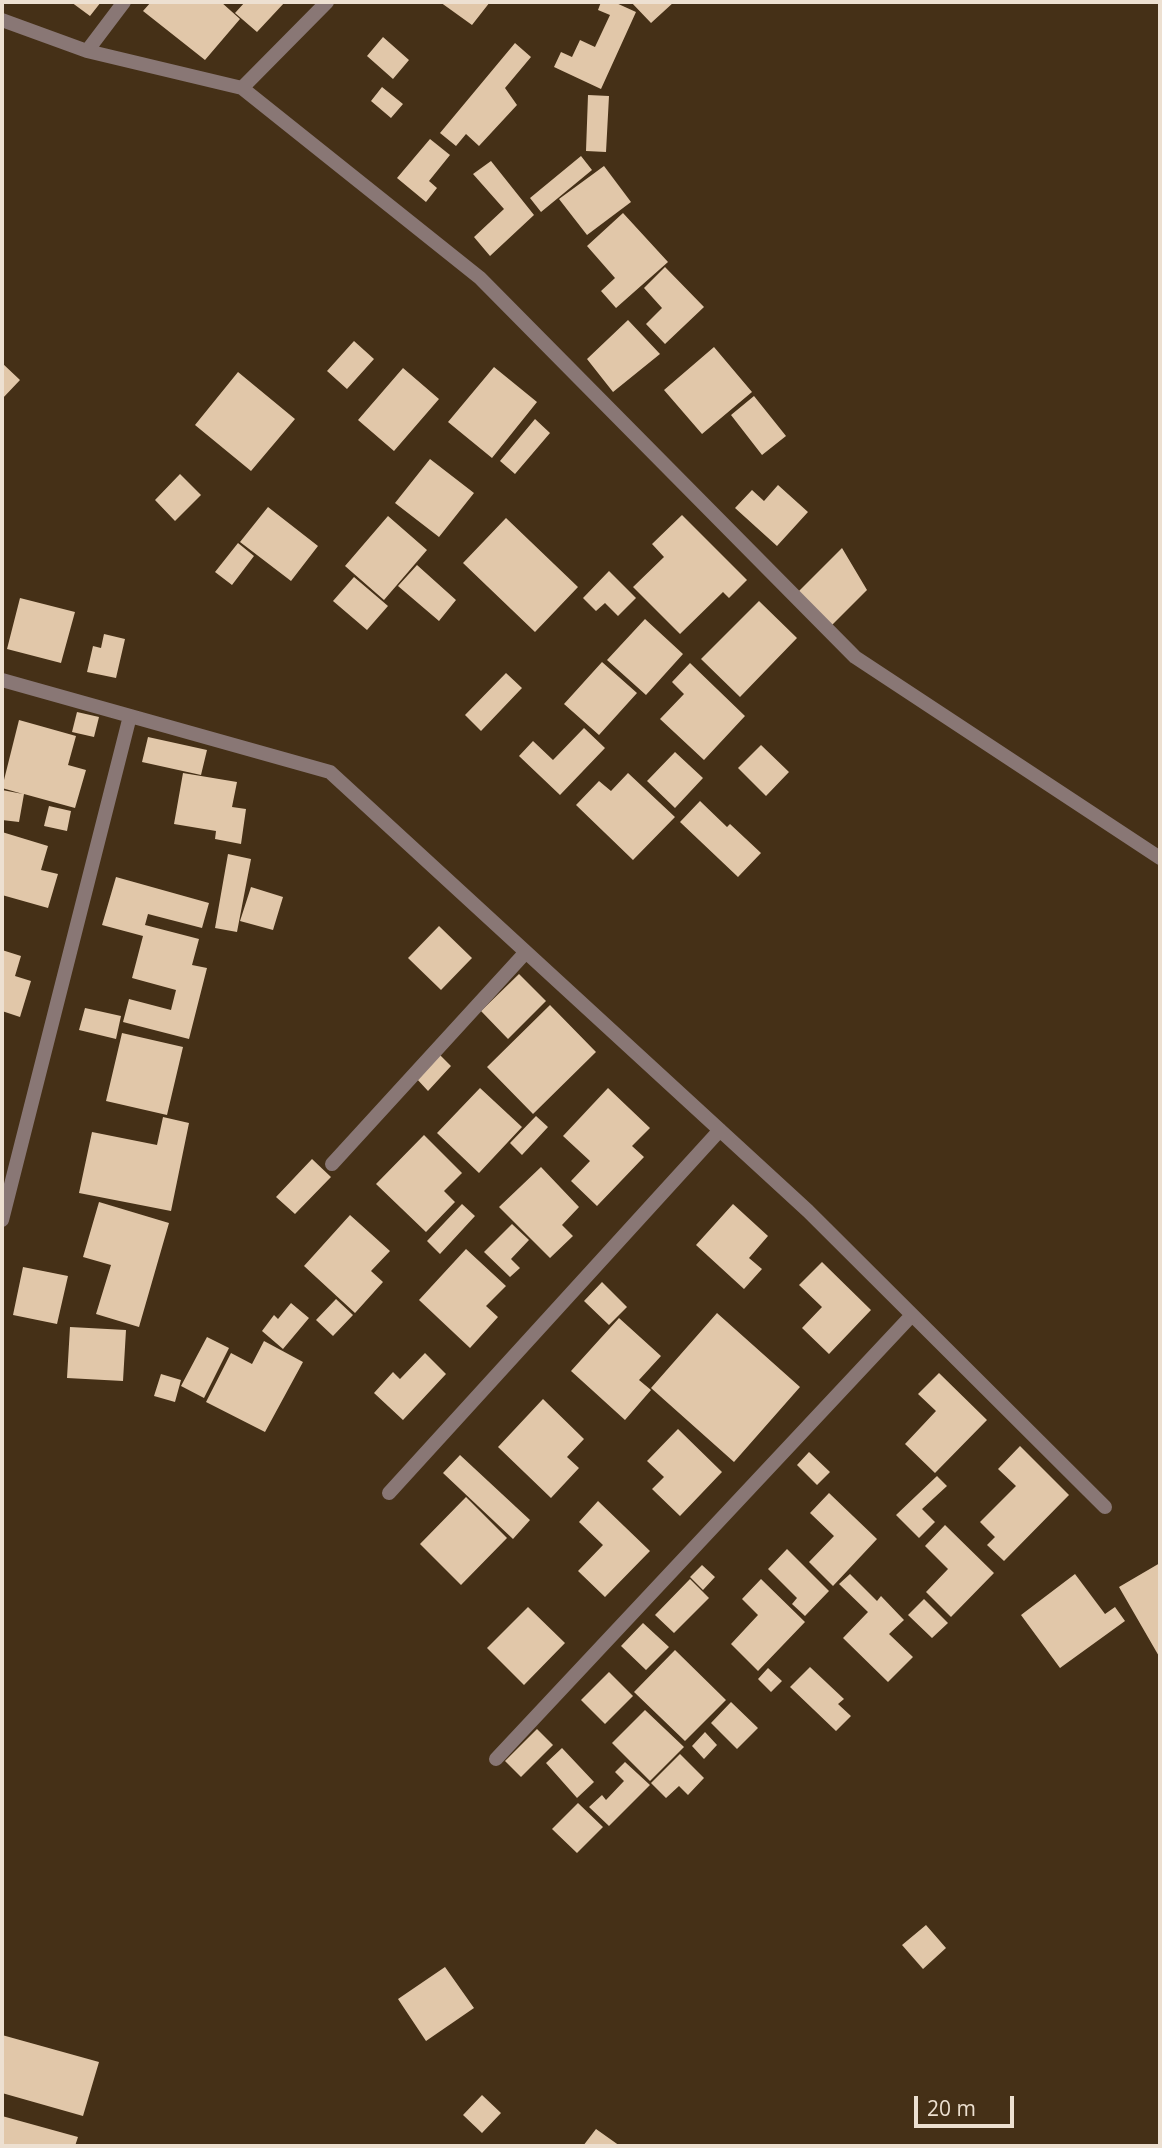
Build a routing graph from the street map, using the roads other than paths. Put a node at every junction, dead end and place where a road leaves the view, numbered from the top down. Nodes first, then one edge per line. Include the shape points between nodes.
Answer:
1 (124, 2) edge
2 (327, 2) edge
3 (2, 20) edge
4 (87, 51) junction
5 (242, 88) junction
6 (2, 680) edge
7 (130, 716) junction
8 (1160, 858) edge
9 (526, 952) junction
10 (720, 1129) junction
11 (332, 1164) dead end
12 (2, 1220) edge
13 (912, 1315) junction
14 (389, 1493) dead end
15 (1105, 1507) dead end
16 (496, 1759) dead end

1 - 4 street
2 - 5 street
3 - 4 street
4 - 5 street
5 - 8 street via 480,278 855,657
6 - 7 street
7 - 9 street via 330,772
7 - 12 street
9 - 10 street
9 - 11 street
10 - 13 street
10 - 14 street
13 - 15 street
13 - 16 street

